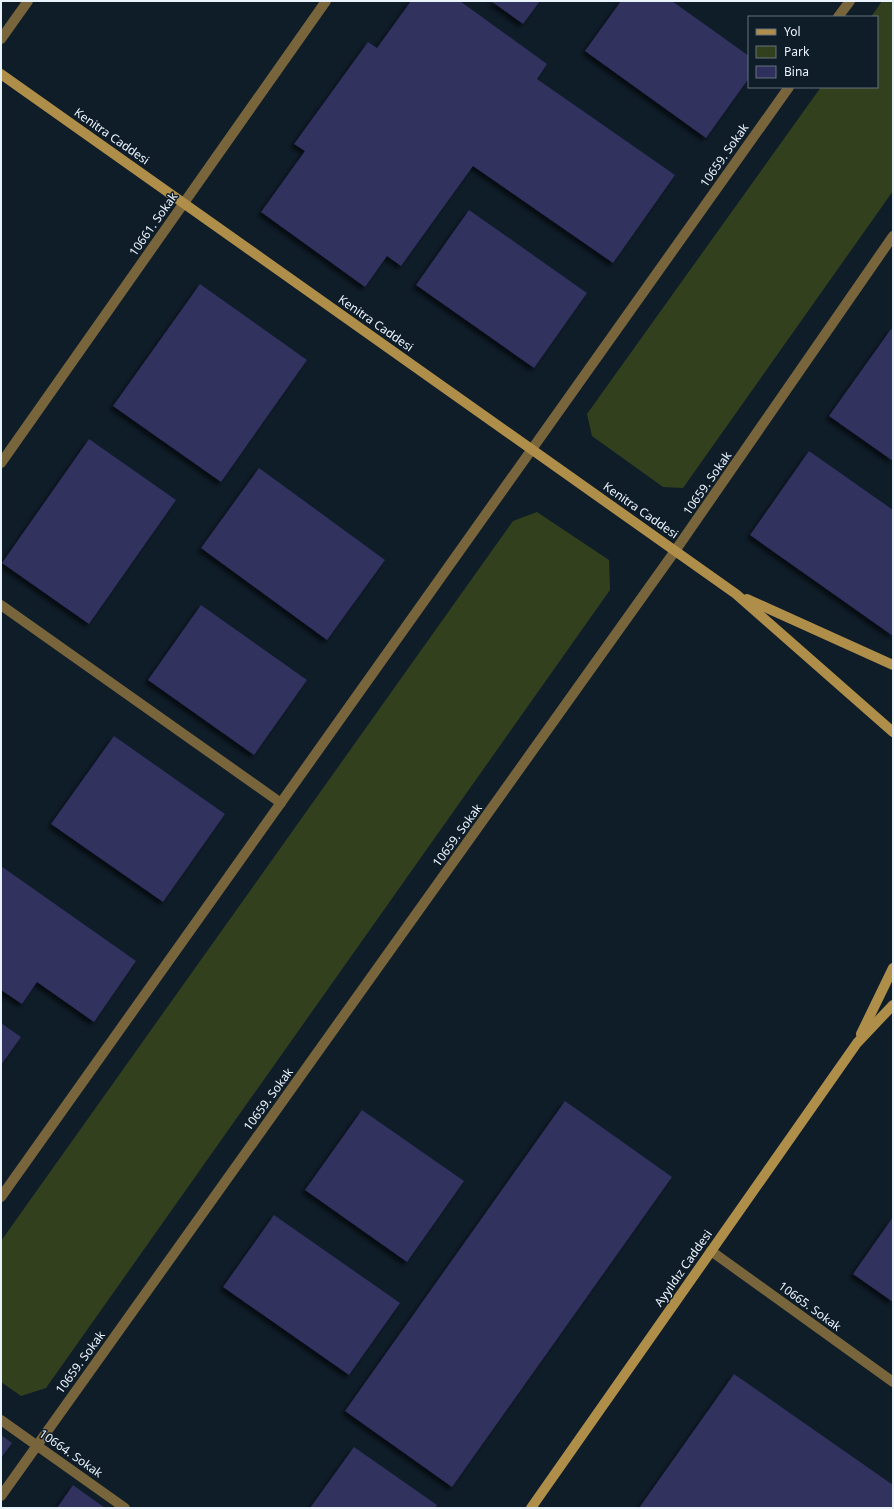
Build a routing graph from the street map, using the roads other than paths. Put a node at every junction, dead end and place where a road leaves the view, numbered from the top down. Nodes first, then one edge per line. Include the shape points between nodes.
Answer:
1 (28, 1) edge
2 (326, 1) edge
3 (850, 1) edge
4 (839, 16) edge
5 (1, 39) edge
6 (1, 74) edge
7 (788, 88) edge
8 (184, 203) junction
9 (893, 236) edge
10 (532, 449) junction
11 (1, 463) edge
12 (676, 551) junction
13 (736, 594) junction
14 (1, 605) edge
15 (893, 665) edge
16 (893, 732) edge
17 (281, 803) junction
18 (893, 968) edge
19 (893, 1005) edge
20 (857, 1043) junction
21 (1, 1197) edge
22 (711, 1251) junction
23 (893, 1382) edge
24 (1, 1420) edge
25 (37, 1445) junction
26 (1, 1496) edge
27 (126, 1508) edge
28 (531, 1508) edge

1 - 5 street
2 - 8 street, 10661. Sokak
3 - 4 street
6 - 8 street, Kenitra Caddesi
7 - 10 street, 10659. Sokak
8 - 10 street, Kenitra Caddesi
8 - 11 street, 10661. Sokak
9 - 12 street, 10659. Sokak
10 - 12 street, Kenitra Caddesi
10 - 17 street, 10659. Sokak
12 - 13 street, Kenitra Caddesi
12 - 25 street, 10659. Sokak
13 - 15 street
13 - 16 street
14 - 17 street
17 - 21 street, 10659. Sokak
18 - 20 street, Ayyıldız Caddesi
19 - 20 street, Ayyıldız Caddesi
20 - 22 street, Ayyıldız Caddesi
22 - 23 street, 10665. Sokak
22 - 28 street, Ayyıldız Caddesi
24 - 25 street, 10664. Sokak
25 - 26 street, 10659. Sokak
25 - 27 street, 10664. Sokak

